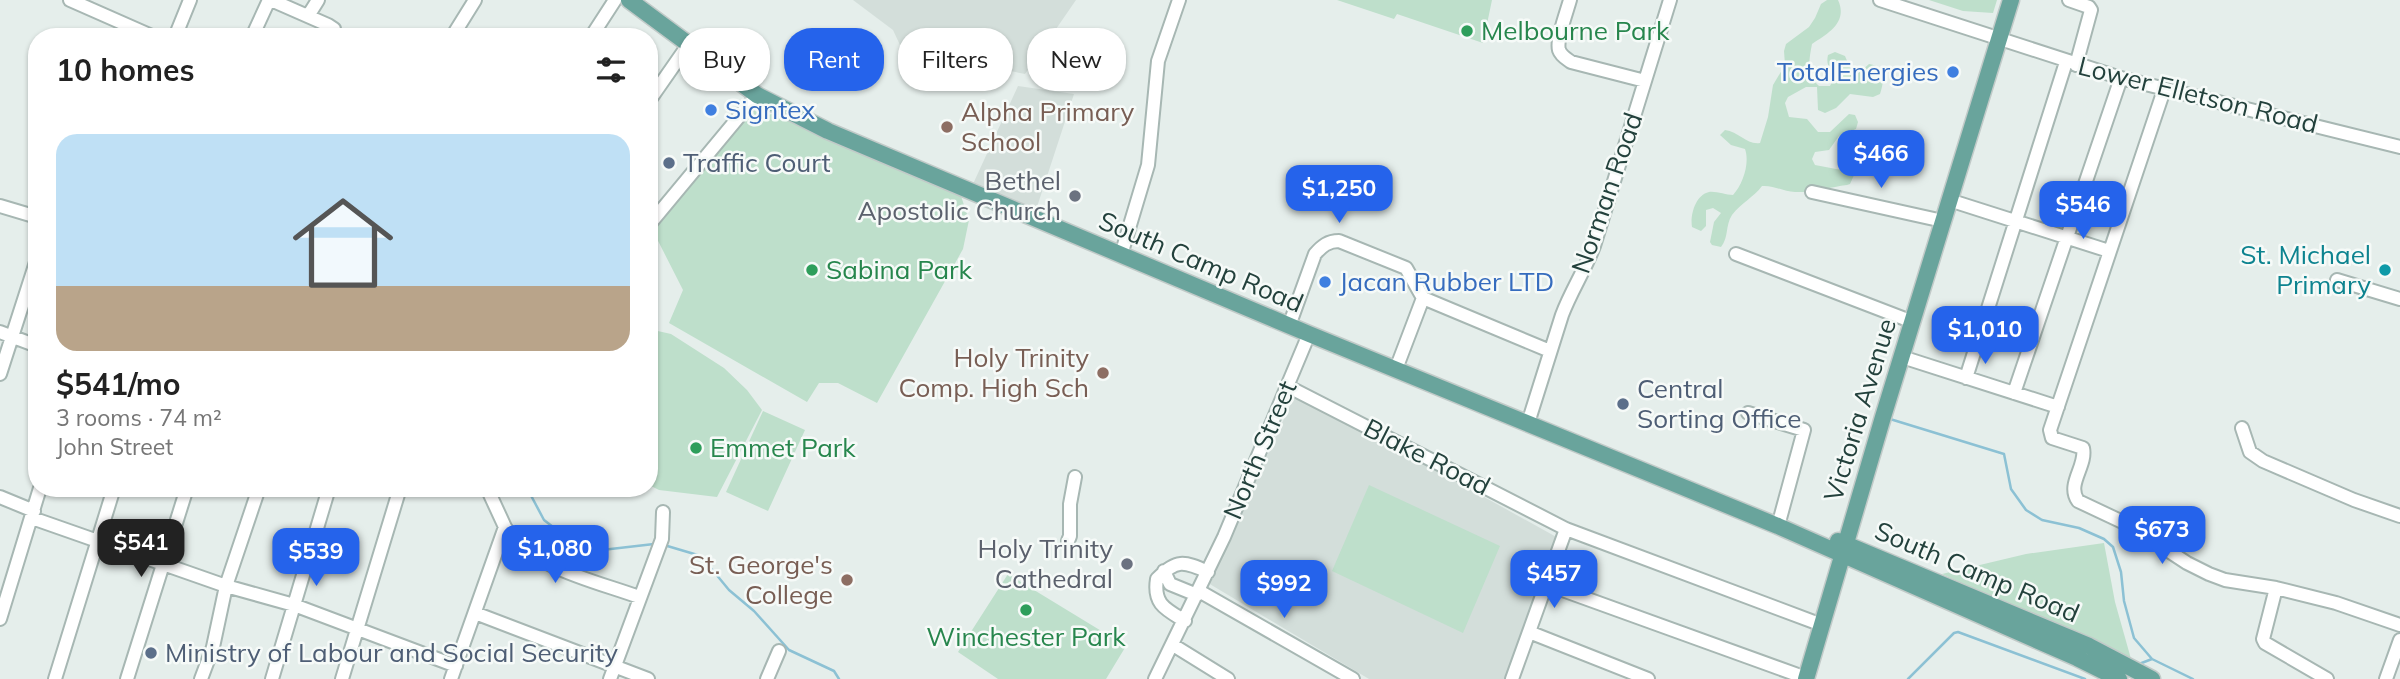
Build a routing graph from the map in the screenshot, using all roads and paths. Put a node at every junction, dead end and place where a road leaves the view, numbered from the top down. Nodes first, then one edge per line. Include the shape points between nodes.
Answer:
1 (70, 0) edge
2 (190, 0) edge
3 (270, 0) edge
4 (318, 0) edge
5 (475, 0) edge
6 (614, 0) edge
7 (629, 0) edge
8 (1179, 0) edge
9 (1570, 0) edge
10 (1670, 0) edge
11 (1880, 0) edge
12 (2011, 0) edge
13 (2069, 0) edge
14 (103, 6) edge
15 (308, 16) junction
16 (139, 28) edge
17 (179, 28) edge
18 (256, 28) edge
19 (326, 28) edge
20 (458, 28) edge
21 (597, 28) edge
22 (679, 38) edge
23 (1998, 38) junction
24 (679, 58) edge
25 (2071, 63) junction
26 (2121, 78) junction
27 (1644, 81) junction
28 (658, 88) edge
29 (2164, 90) junction
30 (751, 91) edge
31 (757, 95) junction
32 (2400, 147) edge
33 (1812, 191) dead end
34 (1950, 200) junction
35 (0, 205) edge
36 (28, 214) edge
37 (658, 214) edge
38 (1943, 221) junction
39 (2015, 222) junction
40 (2067, 238) junction
41 (2109, 251) junction
42 (1736, 254) dead end
43 (1121, 255) junction
44 (2337, 280) dead end
45 (28, 281) edge
46 (1423, 298) junction
47 (2400, 299) edge
48 (1913, 323) junction
49 (1289, 326) junction
50 (6, 334) edge
51 (1309, 334) junction
52 (28, 343) edge
53 (1550, 351) junction
54 (1902, 357) junction
55 (1396, 369) junction
56 (0, 374) edge
57 (1966, 378) junction
58 (1287, 386) junction
59 (2014, 393) junction
60 (2058, 407) junction
61 (1748, 412) dead end
62 (1528, 424) junction
63 (2242, 428) dead end
64 (1075, 477) dead end
65 (0, 497) edge
66 (38, 497) edge
67 (111, 497) edge
68 (184, 497) edge
69 (255, 497) edge
70 (326, 497) edge
71 (395, 497) edge
72 (491, 497) edge
73 (663, 512) dead end
74 (33, 514) junction
75 (2400, 516) edge
76 (1778, 526) junction
77 (505, 527) junction
78 (1566, 529) junction
79 (98, 540) junction
80 (1068, 541) dead end
81 (1844, 549) junction
82 (163, 563) junction
83 (1164, 571) junction
84 (1208, 572) junction
85 (1170, 584) junction
86 (1546, 584) junction
87 (226, 586) junction
88 (2276, 588) junction
89 (1155, 589) junction
90 (1198, 593) junction
91 (639, 597) junction
92 (294, 605) junction
93 (475, 613) junction
94 (0, 620) edge
95 (1185, 621) junction
96 (1822, 625) junction
97 (2400, 625) edge
98 (356, 630) junction
99 (1529, 632) junction
100 (2400, 640) edge
101 (1173, 645) junction
102 (779, 651) dead end
103 (614, 665) junction
104 (456, 666) junction
105 (1806, 678) edge
106 (55, 679) edge
107 (127, 679) edge
108 (201, 679) edge
109 (271, 679) edge
110 (342, 679) edge
111 (451, 679) edge
112 (610, 679) edge
113 (648, 679) edge
114 (767, 679) edge
115 (1155, 679) edge
116 (1228, 679) edge
117 (1353, 679) edge
118 (1511, 679) edge
119 (1648, 679) edge
120 (2119, 679) edge
121 (2152, 679) edge
122 (2327, 679) edge
123 (2386, 679) edge

1 - 14 street
2 - 17 street
3 - 15 street
3 - 18 street
4 - 15 street
5 - 20 street
6 - 21 street
7 - 22 main road, South Camp Road
8 - 43 street via 1158,61 1148,165
9 - 27 street via 1559,42 1564,57
10 - 27 street, Norman Road
11 - 23 street, Lower Elletson Road
12 - 23 main road, Victoria Avenue
13 - 25 street via 2090,8
14 - 16 street
15 - 19 street
23 - 25 street, Lower Elletson Road
23 - 34 main road, Victoria Avenue
24 - 28 street
25 - 26 street, Lower Elletson Road
25 - 39 street
26 - 29 street, Lower Elletson Road
26 - 40 street
27 - 53 street, Norman Road via 1586,269 1569,298
29 - 32 street, Lower Elletson Road
29 - 41 street
30 - 31 main road, South Camp Road
31 - 37 street
31 - 43 main road, South Camp Road via 828,131
33 - 38 street
34 - 38 main road, Victoria Avenue
34 - 39 street
35 - 36 street
38 - 48 main road, Victoria Avenue
39 - 40 street
39 - 57 street
40 - 41 street
40 - 59 street
41 - 60 street
42 - 48 street
43 - 49 main road, South Camp Road
44 - 47 street
45 - 50 street
46 - 49 street via 1405,268 1332,241 1315,254
46 - 53 street
46 - 55 street
48 - 54 main road, Victoria Avenue
49 - 51 main road, South Camp Road
50 - 52 street
50 - 56 street
51 - 55 main road, South Camp Road
51 - 58 street, North Street
53 - 62 street, Norman Road
54 - 57 street
54 - 81 main road, Victoria Avenue
55 - 62 main road, South Camp Road
57 - 59 street
58 - 78 street, Blake Road
58 - 84 street, North Street
59 - 60 street
60 - 88 street via 2050,436 2080,446 2084,452 2074,487 2078,501 2129,525 2208,574
61 - 76 street via 1804,430
62 - 76 main road, South Camp Road
63 - 75 street via 2250,452 2263,461
64 - 80 street
65 - 74 street
66 - 74 street
67 - 79 street
68 - 82 street
69 - 87 street
70 - 92 street
71 - 98 street
72 - 77 street
73 - 91 street via 662,539
74 - 79 street
74 - 94 street
76 - 81 main road, South Camp Road
77 - 91 street via 519,545 544,561
77 - 93 street
78 - 86 street
78 - 96 street, Blake Road
79 - 82 street
79 - 106 street
81 - 96 main road, Victoria Avenue
81 - 120 main road, South Camp Road
81 - 121 main road, South Camp Road via 2089,646
82 - 87 street
82 - 107 street
83 - 84 street via 1180,562
83 - 85 street
83 - 89 street
84 - 90 street, North Street
85 - 89 street
85 - 90 street
86 - 99 street
86 - 105 street
87 - 92 street
87 - 108 street via 213,648
88 - 97 street
88 - 122 street via 2265,643
89 - 95 street via 1163,607
90 - 95 street, North Street
90 - 117 street
91 - 103 street
92 - 98 street
92 - 109 street
93 - 103 street
93 - 104 street
95 - 101 street, North Street
96 - 105 main road, Victoria Avenue
98 - 104 street
98 - 110 street
99 - 118 street
99 - 119 street
100 - 123 street
101 - 115 street, North Street
101 - 116 street
102 - 114 street
103 - 112 street
103 - 113 street
104 - 111 street

